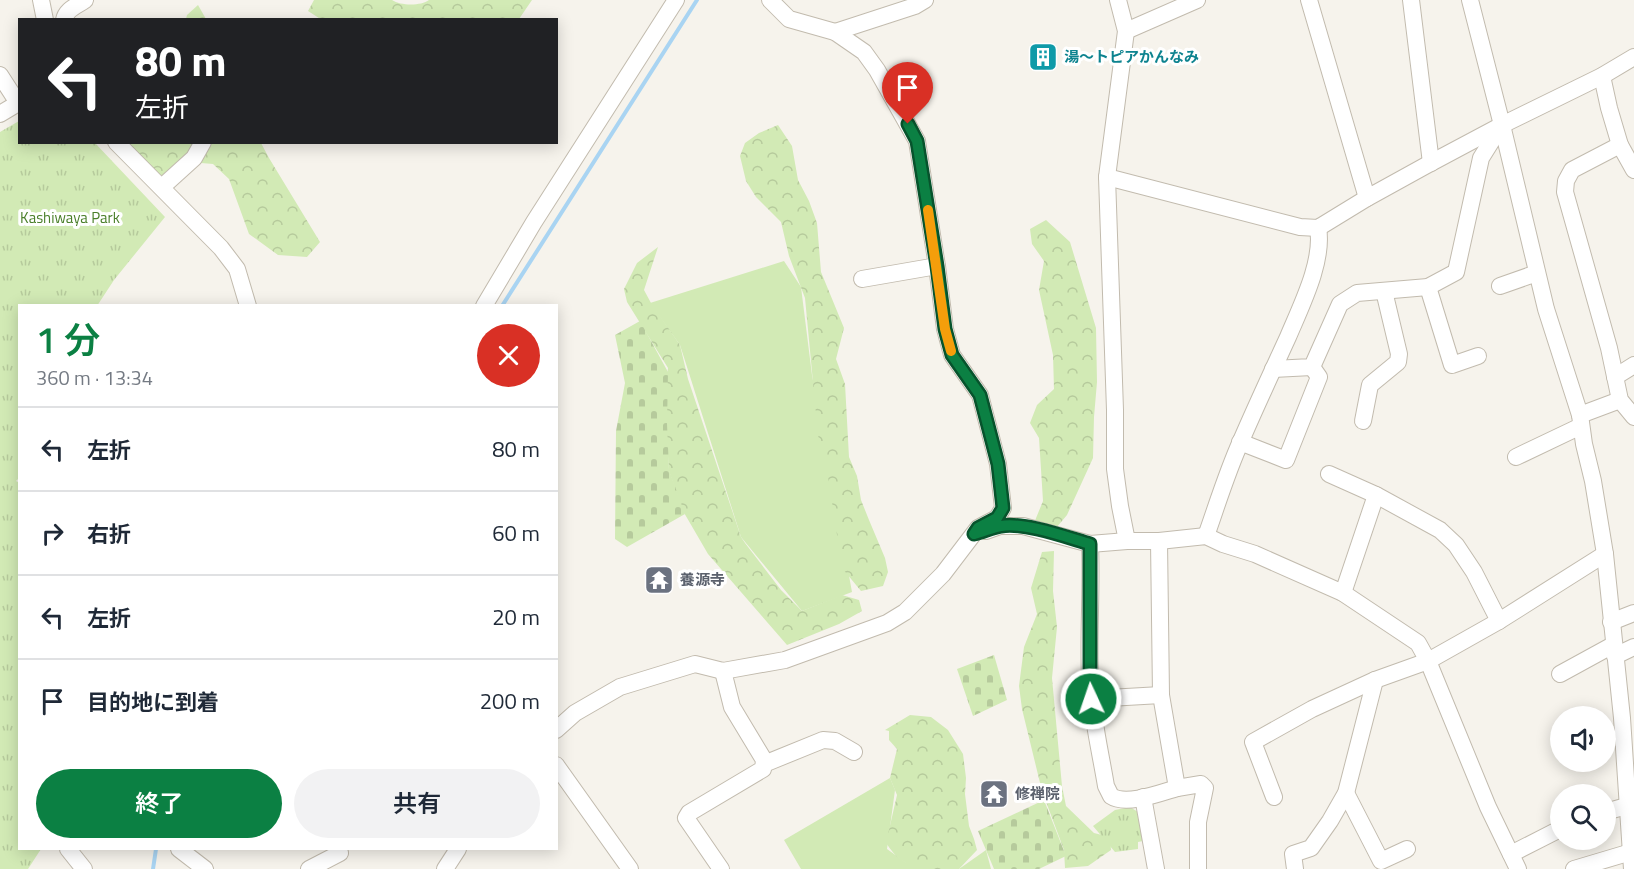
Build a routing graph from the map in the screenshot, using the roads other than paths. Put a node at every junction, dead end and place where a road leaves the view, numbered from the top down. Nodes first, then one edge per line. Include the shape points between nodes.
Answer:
1 (41, 0) edge
2 (85, 0) edge
3 (676, 0) edge
4 (770, 0) edge
5 (925, 0) edge
6 (1118, 0) edge
7 (1197, 0) edge
8 (1310, 0) edge
9 (1411, 0) edge
10 (1470, 0) edge
11 (65, 10) edge
12 (45, 18) edge
13 (1126, 31) junction
14 (836, 32) junction
15 (1634, 57) edge
16 (0, 75) edge
17 (1602, 76) junction
18 (18, 102) edge
19 (18, 104) edge
20 (0, 114) edge
21 (1502, 125) junction
22 (118, 144) edge
23 (202, 144) edge
24 (1626, 147) edge
25 (1431, 163) junction
26 (1634, 170) edge
27 (1107, 177) junction
28 (162, 187) junction
29 (1367, 198) junction
30 (1318, 228) junction
31 (937, 266) junction
32 (1537, 273) junction
33 (862, 279) dead end
34 (1500, 286) dead end
35 (1428, 287) junction
36 (1384, 291) junction
37 (247, 304) edge
38 (485, 304) edge
39 (1478, 356) dead end
40 (1634, 365) edge
41 (1312, 367) junction
42 (1274, 369) junction
43 (1615, 377) junction
44 (1620, 400) junction
45 (1634, 417) edge
46 (1363, 421) dead end
47 (1581, 421) junction
48 (1240, 442) junction
49 (1516, 457) dead end
50 (1329, 474) dead end
51 (1376, 495) junction
52 (974, 534) junction
53 (1206, 536) junction
54 (1126, 541) junction
55 (1159, 541) junction
56 (1090, 544) junction
57 (1605, 554) junction
58 (1343, 593) junction
59 (1634, 613) edge
60 (1499, 621) junction
61 (1611, 622) junction
62 (1634, 647) edge
63 (1614, 650) junction
64 (1428, 662) junction
65 (723, 671) junction
66 (1560, 674) dead end
67 (1376, 680) junction
68 (1626, 694) edge
69 (1161, 695) junction
70 (1091, 699) junction
71 (558, 728) edge
72 (854, 752) dead end
73 (764, 764) junction
74 (558, 768) edge
75 (1177, 788) junction
76 (1346, 793) junction
77 (1143, 797) junction
78 (1274, 797) dead end
79 (1631, 804) edge
80 (1616, 809) edge
81 (1550, 836) edge
82 (1407, 849) dead end
83 (69, 850) edge
84 (180, 850) edge
85 (457, 850) edge
86 (340, 853) dead end
87 (1632, 860) edge
88 (1515, 862) edge
89 (84, 869) edge
90 (206, 869) edge
91 (309, 869) edge
92 (445, 869) edge
93 (630, 869) edge
94 (721, 869) edge
95 (1156, 869) edge
96 (1198, 869) edge
97 (1295, 869) edge
98 (1574, 869) edge

1 - 12 street
2 - 11 street
3 - 38 street
4 - 14 street via 789,19
5 - 14 street
6 - 13 street
7 - 13 street
8 - 29 street
9 - 25 street
10 - 21 street
13 - 27 street
14 - 31 street via 864,52 917,141
15 - 17 street
16 - 18 street
17 - 21 street
17 - 24 street via 1609,108
19 - 20 street
21 - 25 street
21 - 32 street
21 - 35 street via 1481,158 1456,272
22 - 28 street
23 - 28 street via 194,158
24 - 26 street
24 - 43 street via 1572,170 1565,192
25 - 29 street
27 - 30 street via 1300,227
27 - 54 street via 1115,469
28 - 37 street via 237,269
29 - 30 street
30 - 42 street via 1319,249 1311,277
31 - 33 street
31 - 52 street via 952,355 980,395 998,464 1003,508 997,518
32 - 34 street
32 - 47 street
35 - 36 street
35 - 39 street via 1452,365
36 - 41 street via 1357,293 1340,304
36 - 46 street via 1400,354 1398,362 1370,386
40 - 43 street
41 - 42 street
41 - 48 street via 1319,377 1286,460
42 - 48 street
43 - 44 street
44 - 45 street
44 - 47 street
47 - 49 street
47 - 57 street
48 - 53 street
50 - 51 street
51 - 58 street
51 - 60 street via 1440,530 1456,545
52 - 56 street via 1000,526 1023,526
52 - 65 street via 943,574 905,612 886,623 785,660
53 - 55 street
53 - 58 street
54 - 55 street
54 - 56 street
55 - 69 street
56 - 70 street
57 - 60 street
57 - 61 street
58 - 64 street via 1418,643
59 - 61 street
60 - 64 street
61 - 63 street
62 - 63 street
63 - 66 street
63 - 68 street
64 - 67 street
64 - 88 street
65 - 71 street via 695,664 620,687 575,713
65 - 73 street via 732,707
67 - 76 street
67 - 78 street via 1253,742
68 - 79 street
69 - 70 street
69 - 75 street
70 - 77 street via 1111,796 1120,800
72 - 73 street via 835,741 823,740
73 - 94 street via 763,769 686,818
74 - 93 street
75 - 77 street
75 - 96 street via 1202,784 1205,788 1198,822
76 - 82 street via 1381,861
76 - 97 street via 1311,848 1293,854
77 - 95 street
79 - 80 street
79 - 87 street
81 - 88 street
83 - 89 street
84 - 90 street
85 - 92 street
86 - 91 street
87 - 98 street

